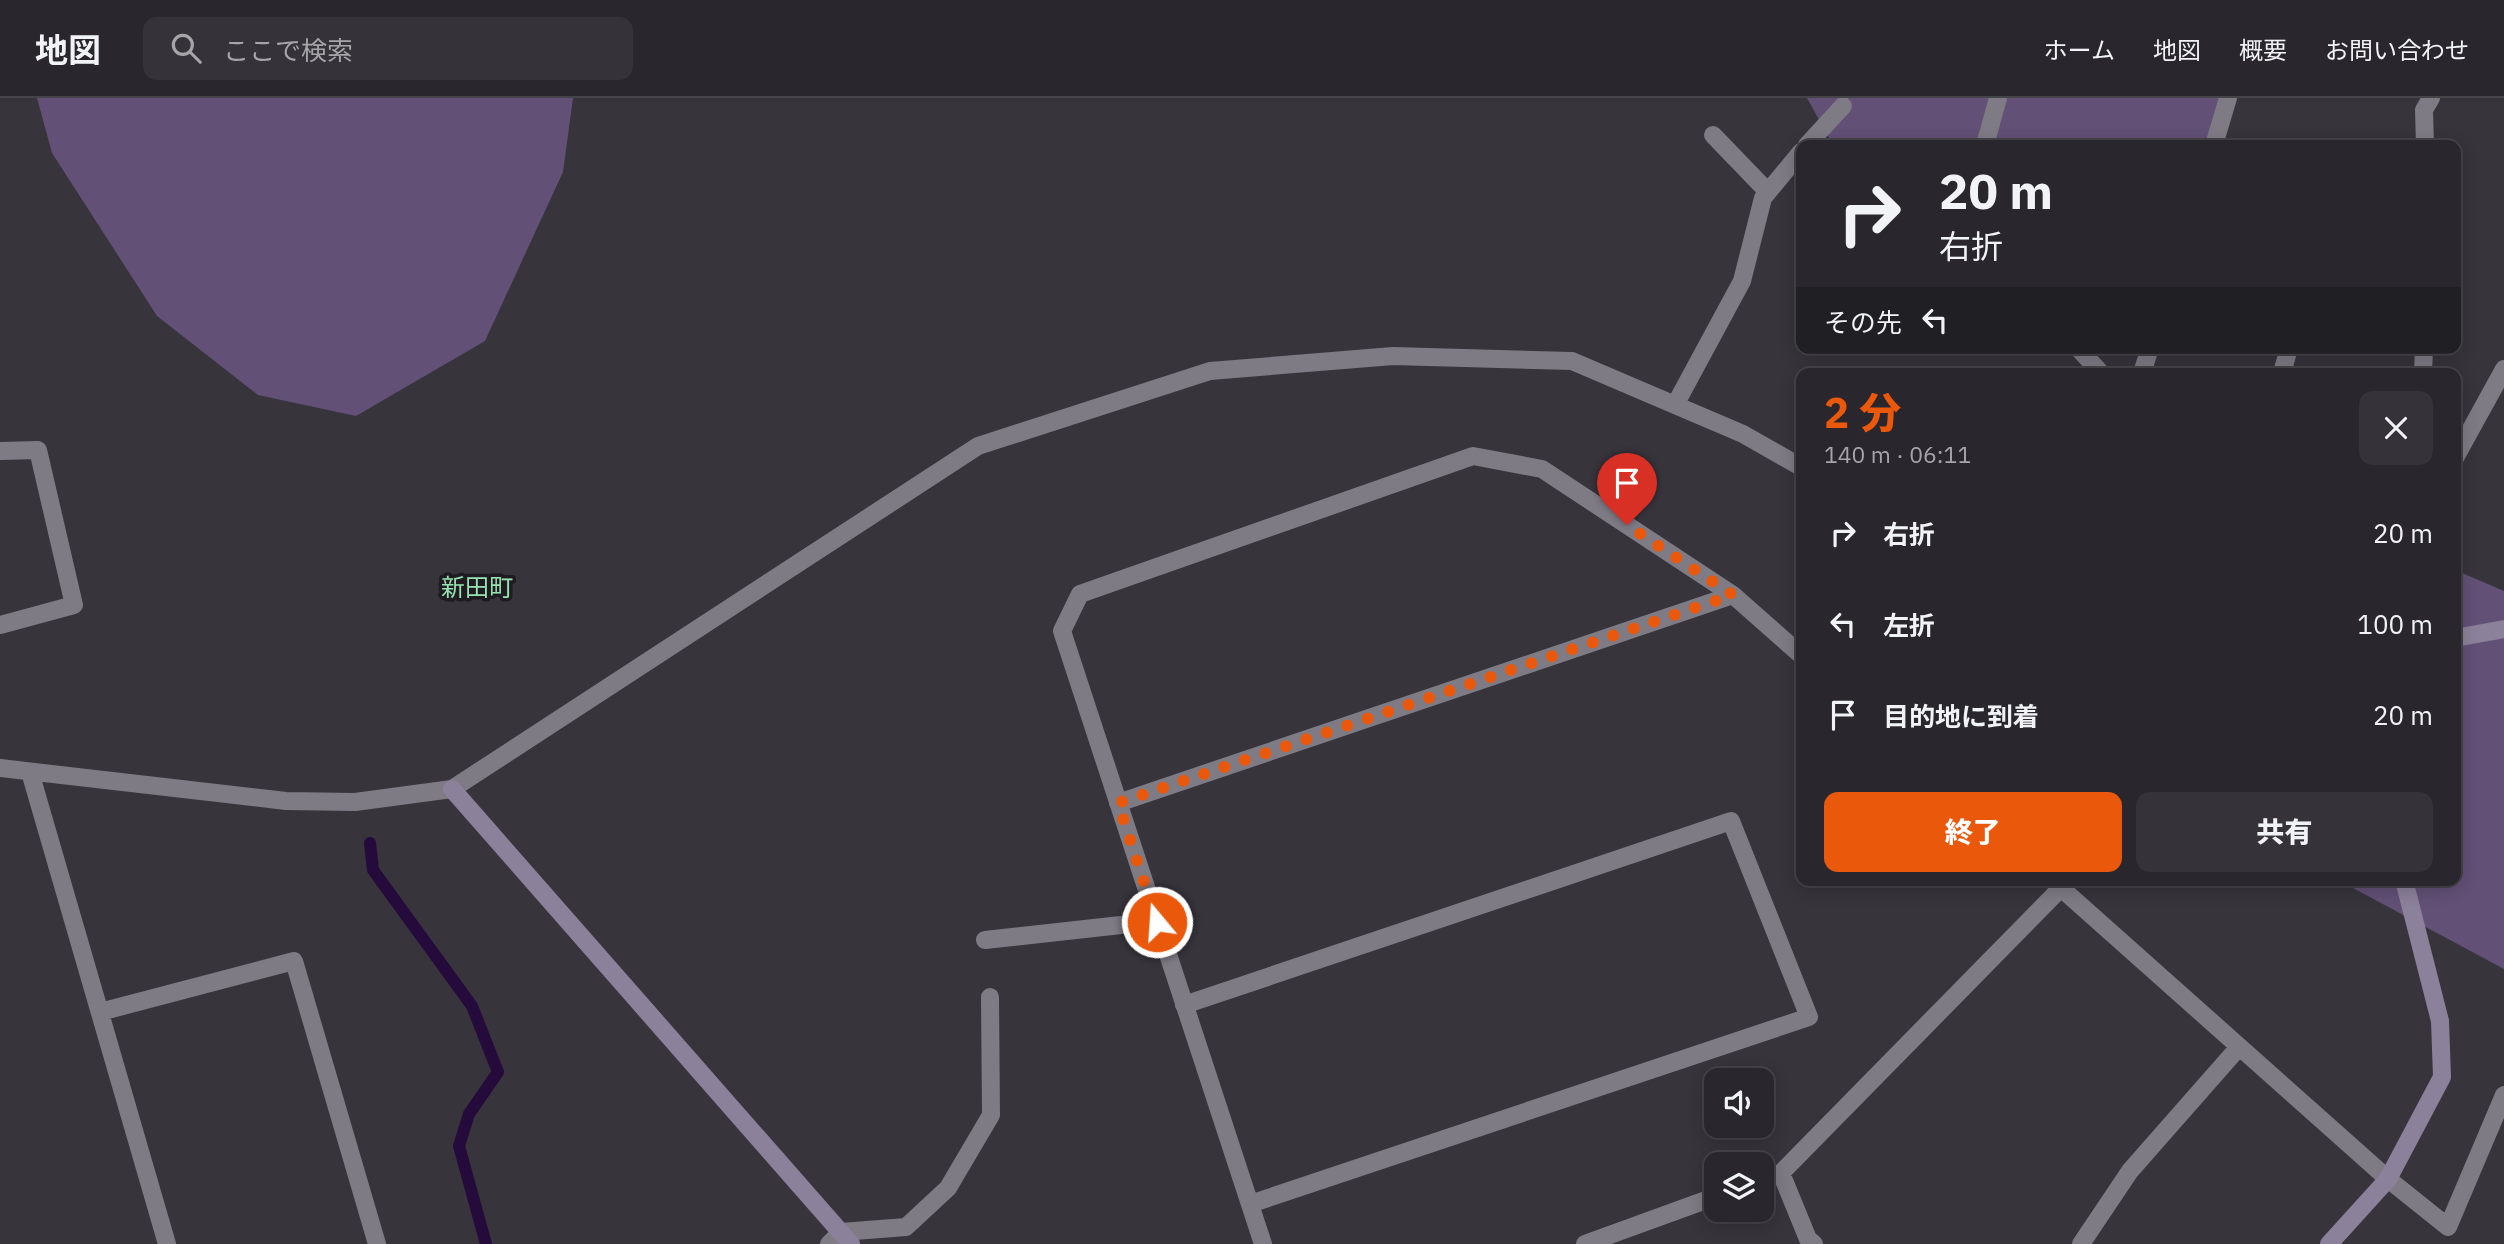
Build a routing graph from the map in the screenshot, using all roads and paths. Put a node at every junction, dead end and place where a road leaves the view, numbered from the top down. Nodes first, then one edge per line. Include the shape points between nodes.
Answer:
1 (1998, 98) edge
2 (2228, 98) edge
3 (2431, 98) edge
4 (1843, 106) dead end
5 (1713, 135) dead end
6 (1812, 140) edge
7 (1986, 140) edge
8 (2215, 140) edge
9 (2425, 140) edge
10 (1796, 158) edge
11 (1768, 192) junction
12 (2084, 354) edge
13 (2096, 368) edge
14 (2504, 369) edge
15 (1675, 405) junction
16 (2461, 447) edge
17 (0, 451) edge
18 (1796, 464) edge
19 (1733, 595) junction
20 (0, 625) edge
21 (2504, 629) edge
22 (2461, 637) edge
23 (1796, 651) edge
24 (0, 768) edge
25 (30, 772) junction
26 (452, 789) junction
27 (1118, 803) junction
28 (2055, 886) edge
29 (2059, 886) edge
30 (2406, 886) edge
31 (1157, 922) junction
32 (985, 940) dead end
33 (990, 997) dead end
34 (1184, 1005) junction
35 (100, 1012) junction
36 (2239, 1047) junction
37 (2504, 1095) edge
38 (1781, 1173) junction
39 (1774, 1176) edge
40 (2388, 1178) junction
41 (1704, 1201) edge
42 (1250, 1203) junction
43 (840, 1240) edge
44 (167, 1244) edge
45 (377, 1244) edge
46 (1263, 1244) edge
47 (1585, 1244) edge
48 (1814, 1244) edge
49 (2081, 1244) edge
50 (2329, 1244) edge

1 - 7 street
2 - 8 street
3 - 9 street via 2424,110
4 - 6 street
5 - 11 street
10 - 11 street
11 - 15 street via 1742,281
12 - 13 street
14 - 16 street
15 - 18 street via 1743,434
15 - 26 street via 1572,361 1393,356 1210,371 978,446
17 - 20 street via 38,450 74,605
19 - 23 street
19 - 27 street
19 - 27 street via 1542,470 1473,456 1080,594 1062,631
21 - 22 street
24 - 25 street
25 - 26 street via 286,801 355,802
25 - 35 street
26 - 43 street
27 - 31 street
28 - 38 street
29 - 36 street
30 - 40 street via 2440,1021 2442,1077
31 - 32 street
31 - 34 street
33 - 43 street via 991,1115 948,1188 906,1227
34 - 42 street
34 - 42 street via 1731,821 1810,1017
35 - 44 street
35 - 45 street via 294,961
36 - 40 street
36 - 49 street via 2130,1171
37 - 40 street via 2448,1227
38 - 39 street
38 - 48 street
40 - 50 street
41 - 47 street
42 - 46 street

